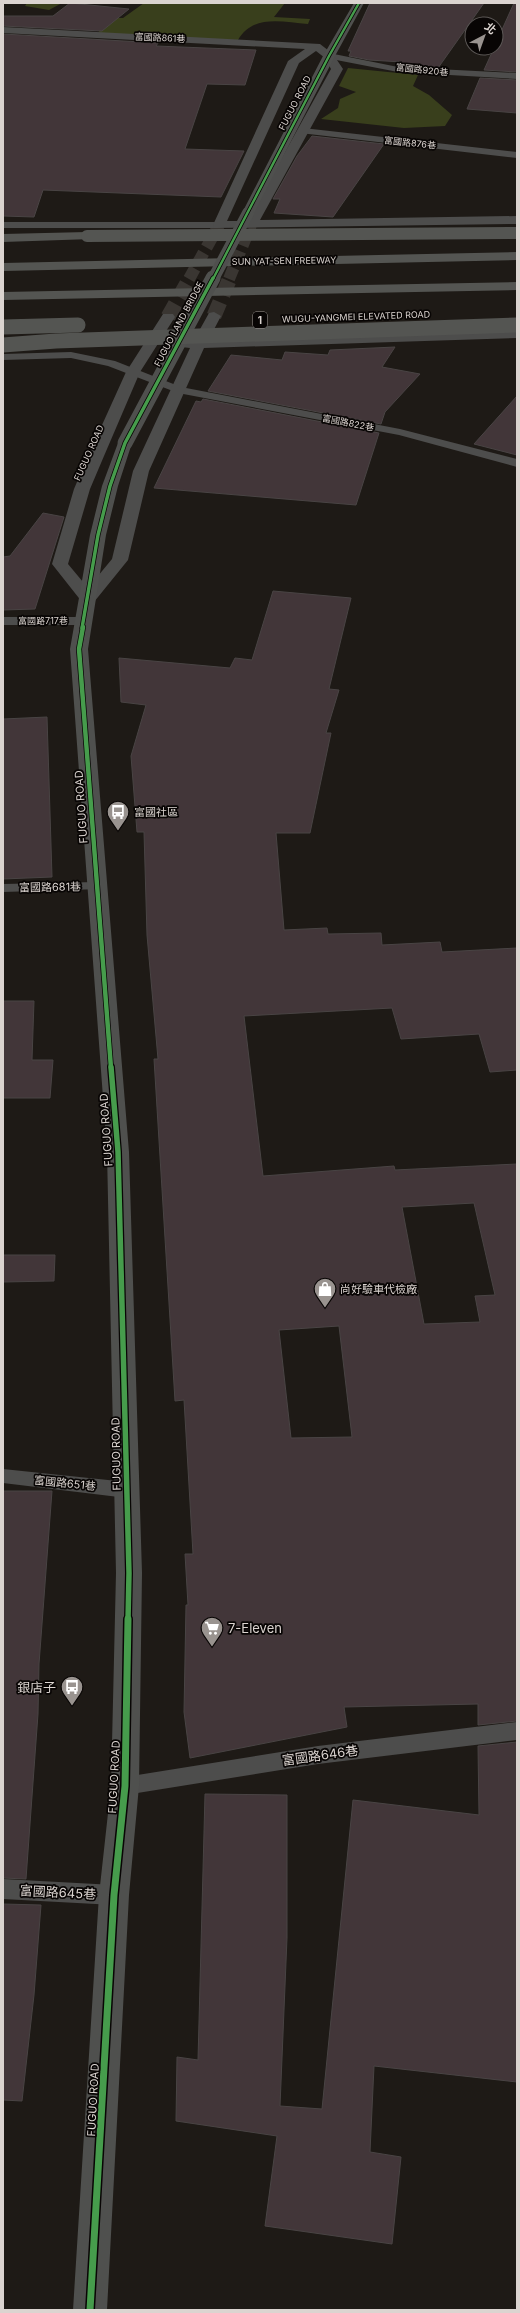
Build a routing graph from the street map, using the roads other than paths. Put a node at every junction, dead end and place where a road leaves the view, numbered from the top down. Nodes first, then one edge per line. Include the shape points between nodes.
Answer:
1 (359, 3) edge
2 (3, 30) edge
3 (324, 34) dead end
4 (316, 46) junction
5 (329, 56) junction
6 (308, 68) dead end
7 (517, 76) edge
8 (302, 82) dead end
9 (303, 131) junction
10 (517, 155) edge
11 (267, 175) junction
12 (250, 219) junction
13 (517, 220) edge
14 (3, 225) edge
15 (219, 225) junction
16 (517, 233) edge
17 (3, 236) edge
18 (517, 256) edge
19 (3, 266) edge
20 (517, 286) edge
21 (260, 291) junction
22 (3, 296) edge
23 (11, 309) dead end
24 (517, 312) edge
25 (449, 314) dead end
26 (168, 317) tunnel mouth
27 (220, 318) joint
28 (146, 323) dead end
29 (91, 325) dead end
30 (517, 326) edge
31 (3, 327) edge
32 (517, 334) edge
33 (152, 343) junction
34 (199, 344) junction
35 (3, 345) edge
36 (3, 357) edge
37 (133, 372) junction
38 (178, 390) junction
39 (125, 443) joint
40 (517, 463) edge
41 (88, 598) junction
42 (3, 621) edge
43 (84, 621) junction
44 (97, 886) junction
45 (3, 888) edge
46 (3, 1476) edge
47 (127, 1490) junction
48 (517, 1731) edge
49 (125, 1786) junction
50 (3, 1889) edge
51 (114, 1895) junction
52 (90, 2310) edge

1 - 5 street, FUGUO ROAD
2 - 4 street, 富國路861巷
3 - 4 street, FUGUO ROAD
4 - 5 street
4 - 6 street, FUGUO ROAD
4 - 15 street, FUGUO ROAD via 294,61
5 - 7 lane, 富國路920巷 via 350,62 438,73
5 - 9 street, FUGUO ROAD via 337,69
5 - 11 street, FUGUO ROAD
8 - 11 street, FUGUO ROAD
9 - 10 lane, 富國路876巷
9 - 12 street, FUGUO ROAD
11 - 12 street, FUGUO ROAD
12 - 13 street
12 - 15 street
12 - 39 street, FUGUO LAND BRIDGE, bridge
14 - 15 lane
16 - 17 highway, bridge via 420,236
18 - 19 highway, SUN YAT-SEN FREEWAY
20 - 21 highway
21 - 22 highway
21 - 23 highway
24 - 25 highway
26 - 33 street, FUGUO ROAD
27 - 28 highway
27 - 34 street
29 - 31 highway, bridge
30 - 35 highway, bridge via 56,341
32 - 34 street
33 - 34 street
33 - 37 street, FUGUO ROAD
34 - 38 street
36 - 37 lane, 富國路822巷 via 70,355 111,363
37 - 38 lane, 富國路822巷
37 - 41 street, FUGUO ROAD via 82,489 60,564
38 - 40 lane, 富國路822巷 via 400,432
38 - 41 street via 141,472 120,560
39 - 41 street, FUGUO ROAD via 107,500
41 - 43 street, FUGUO ROAD
42 - 43 lane, 富國路717巷
43 - 44 street, FUGUO ROAD via 79,649
44 - 45 lane, 富國路681巷
44 - 47 street, FUGUO ROAD via 118,1152
46 - 47 lane, 富國路651巷
47 - 49 street, FUGUO ROAD via 129,1573
48 - 49 lane, 富國路646巷 via 318,1754
49 - 51 street, FUGUO ROAD
50 - 51 lane, 富國路645巷
51 - 52 street, FUGUO ROAD

